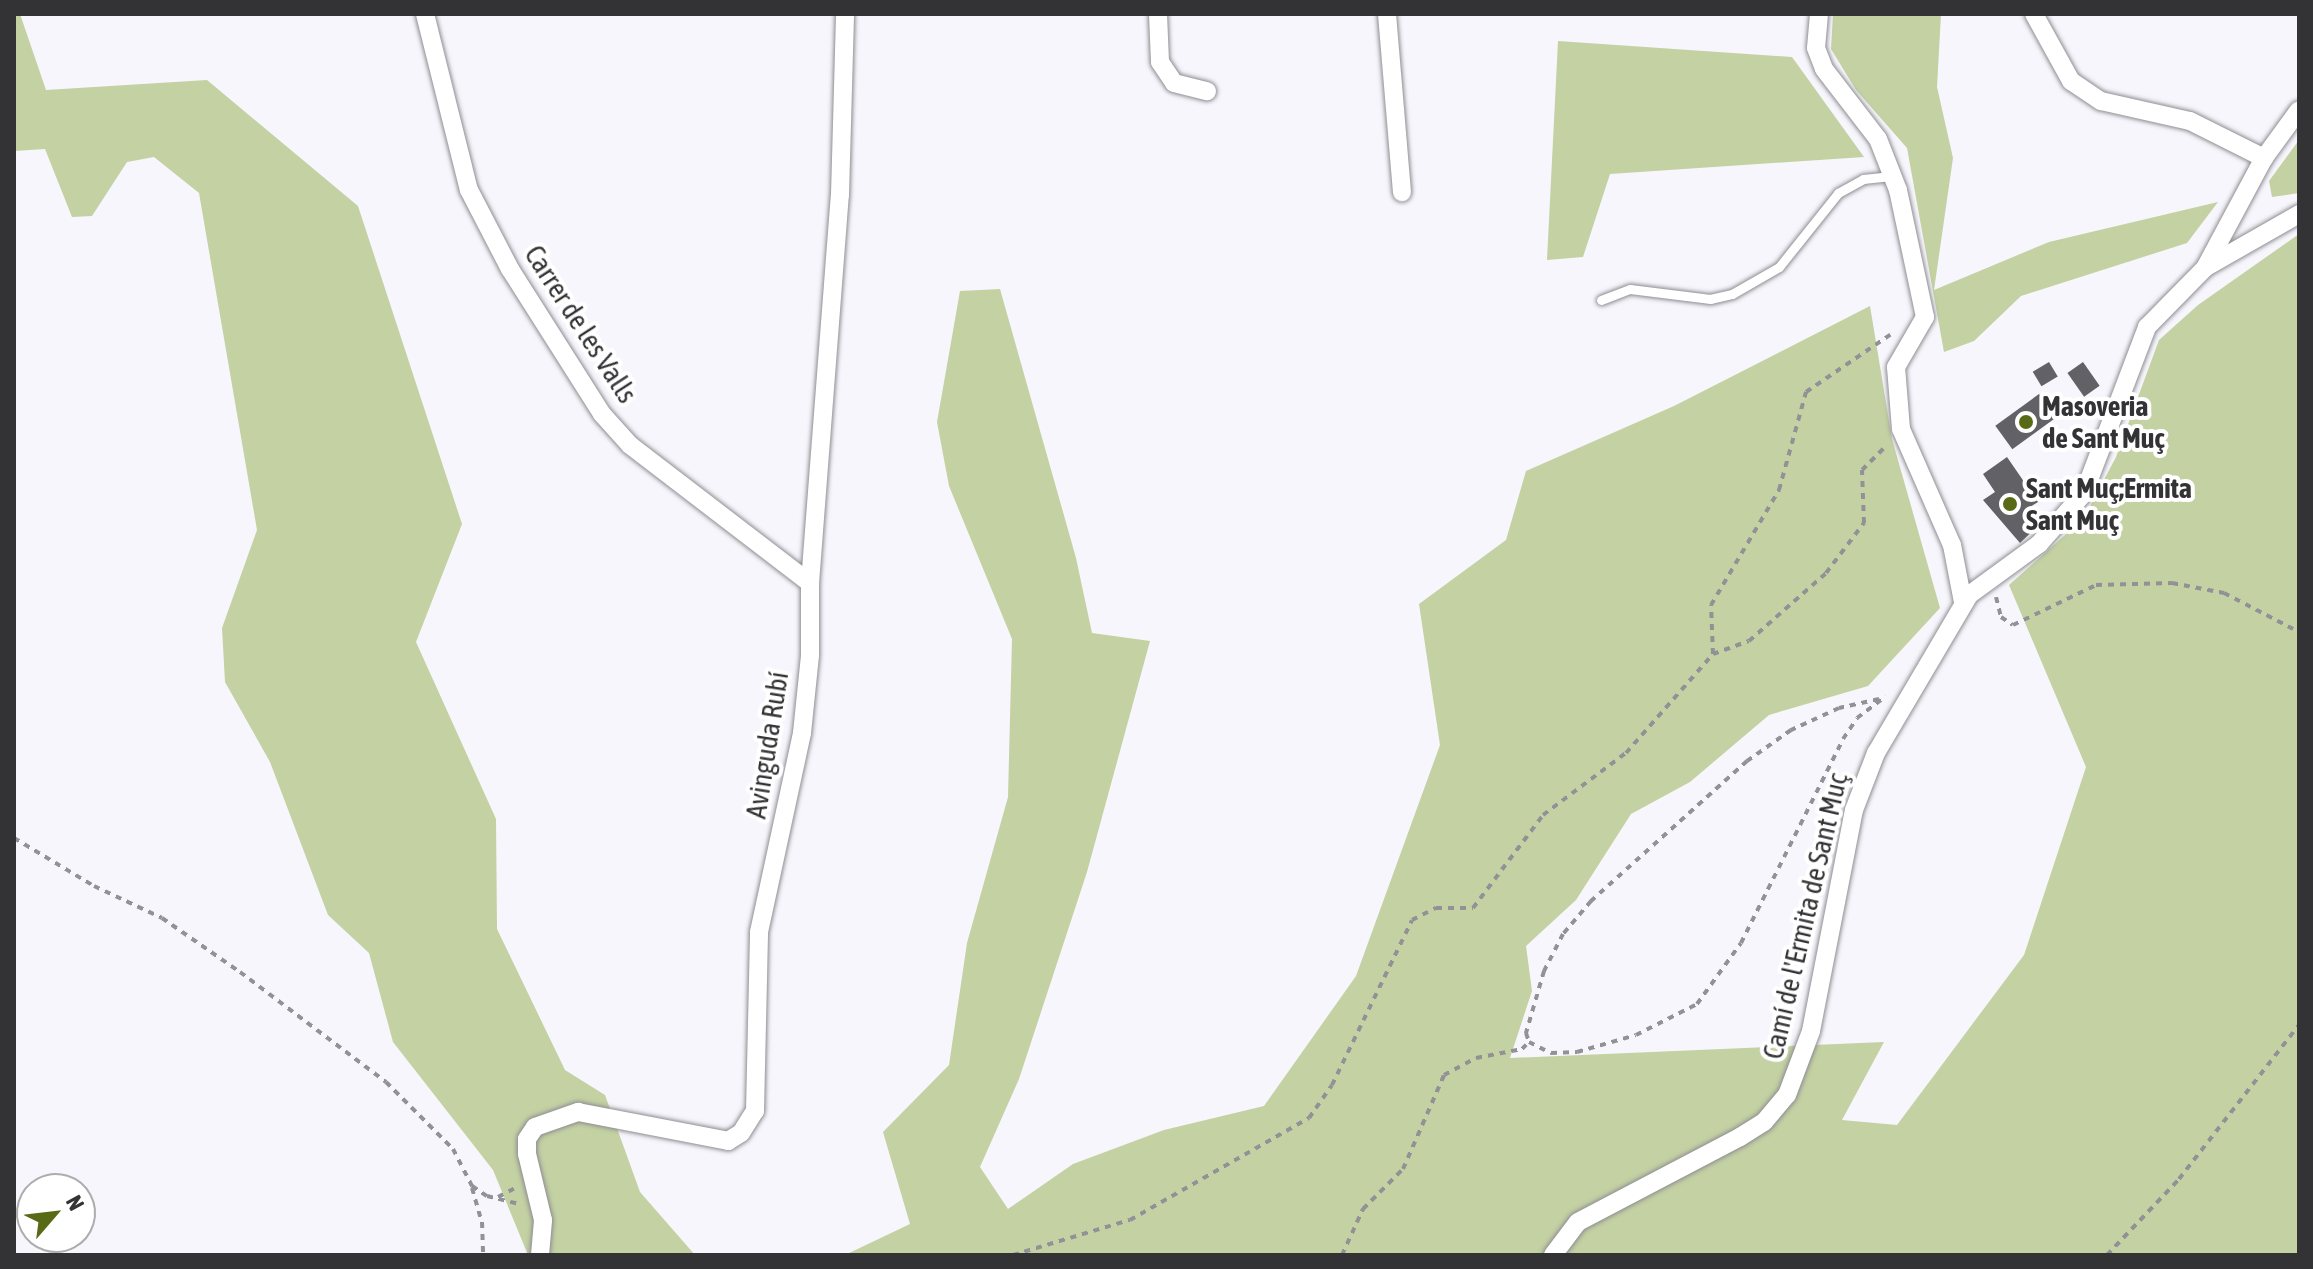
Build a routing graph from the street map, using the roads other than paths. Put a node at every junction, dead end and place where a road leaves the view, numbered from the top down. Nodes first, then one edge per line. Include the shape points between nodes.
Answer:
1 (425, 14) edge
2 (845, 14) edge
3 (853, 14) edge
4 (1158, 14) edge
5 (1387, 14) edge
6 (1819, 14) edge
7 (2034, 14) edge
8 (844, 39) junction
9 (1207, 91) dead end
10 (2299, 110) edge
11 (2264, 158) junction
12 (1894, 176) junction
13 (1402, 192) dead end
14 (2299, 214) edge
15 (2205, 268) junction
16 (1601, 300) dead end
17 (810, 583) junction
18 (1963, 602) junction
19 (540, 1255) edge
20 (1553, 1255) edge

1 - 17 street, Carrer de les Valls via 469,190 510,269 602,414 630,445
2 - 8 street, Avinguda Rubí
3 - 8 street
4 - 9 street via 1160,62 1174,83
5 - 13 street
6 - 12 street via 1816,48 1824,69 1878,139
7 - 11 street via 2071,81 2101,101 2190,121
8 - 17 street, Avinguda Rubí via 840,195
10 - 11 street
11 - 15 street
12 - 16 lane via 1863,179 1838,193 1779,267 1732,294 1697,298 1630,289
12 - 18 street via 1925,317 1896,367 1904,436 1952,545
14 - 15 street
15 - 18 street, Camí de l'Ermita de Sant Muç via 2157,314 2141,339 2084,493 2039,544
17 - 19 street, Avinguda Rubí via 802,733 759,932 755,1111 741,1133 728,1141 578,1112 549,1118 527,1139 540,1206
18 - 20 street, Camí de l'Ermita de Sant Muç via 1860,789 1819,1001 1787,1095 1764,1122 1740,1137 1578,1222

